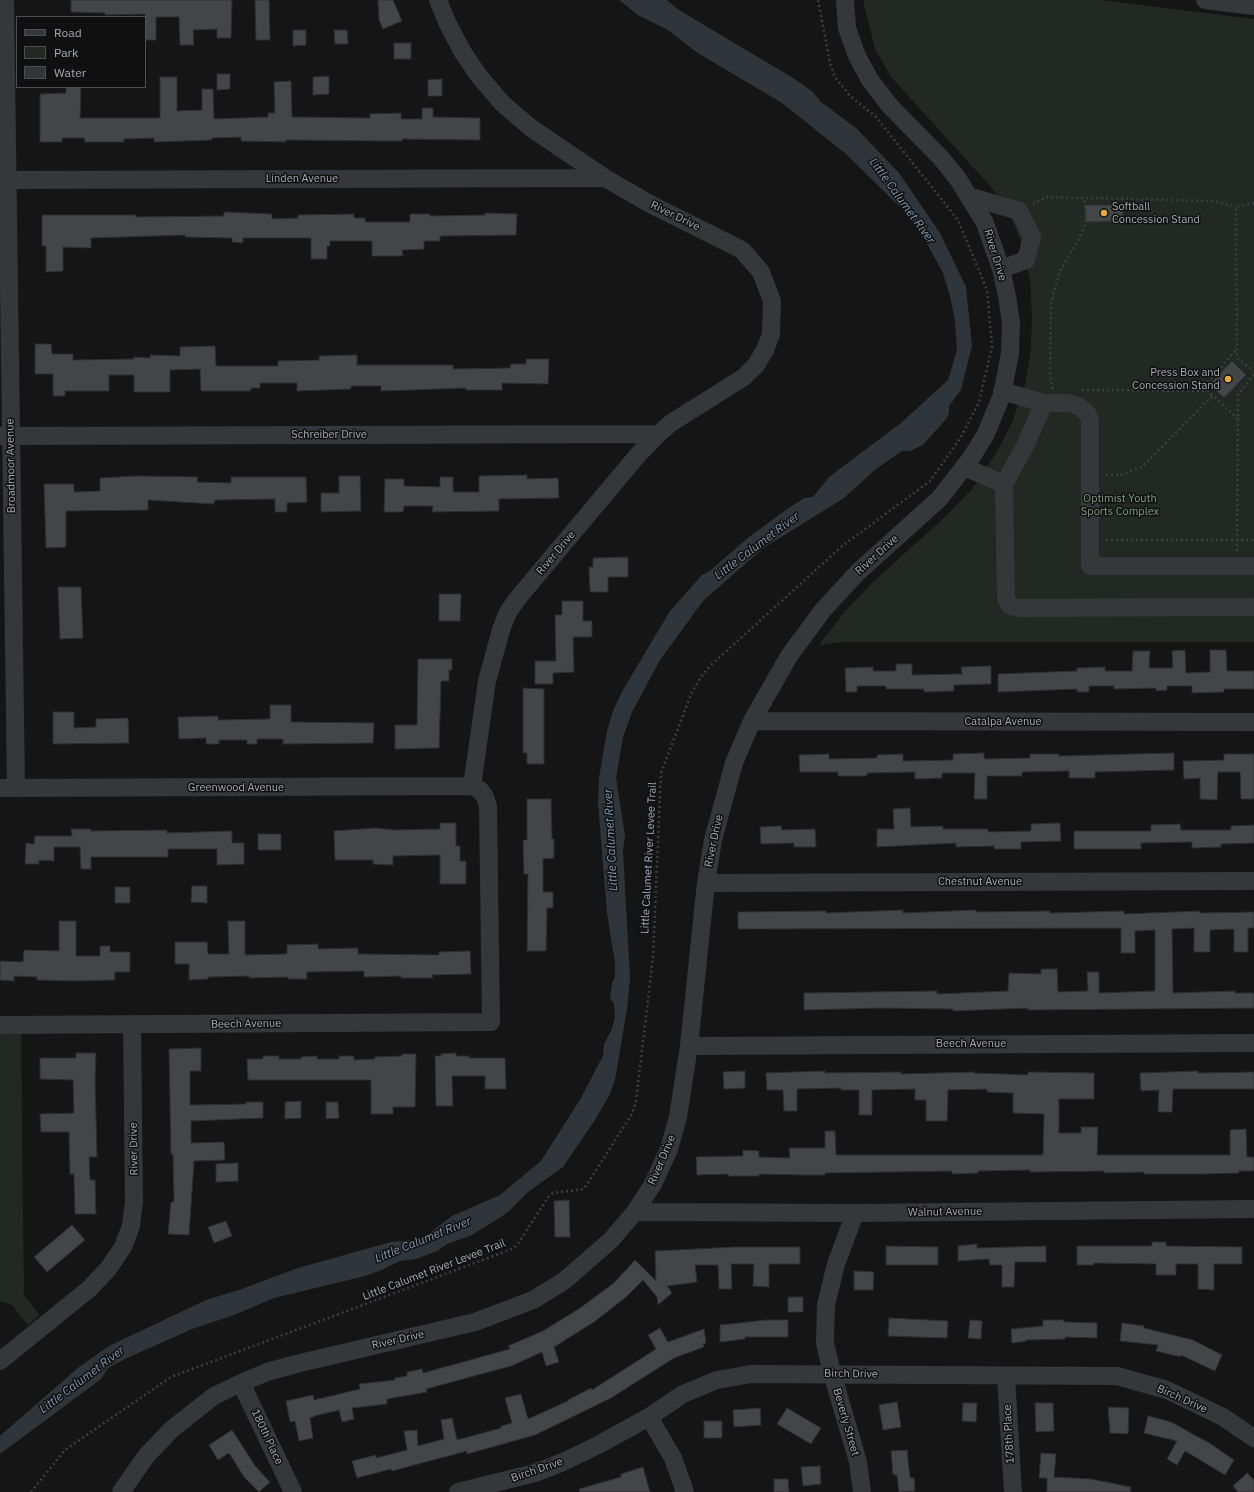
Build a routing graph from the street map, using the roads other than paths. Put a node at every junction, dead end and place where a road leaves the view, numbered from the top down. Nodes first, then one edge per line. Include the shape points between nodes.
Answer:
1 (5, 0) edge
2 (438, 0) edge
3 (845, 0) edge
4 (1205, 0) edge
5 (1254, 6) edge
6 (3, 49) edge
7 (4, 134) edge
8 (605, 178) junction
9 (4, 180) edge
10 (971, 197) junction
11 (1001, 269) junction
12 (1002, 391) junction
13 (1047, 394) junction
14 (658, 434) junction
15 (5, 436) edge
16 (964, 467) junction
17 (1004, 484) junction
18 (1254, 566) edge
19 (1254, 607) edge
20 (752, 721) junction
21 (1254, 722) edge
22 (472, 786) junction
23 (8, 788) edge
24 (1254, 881) edge
25 (706, 883) junction
26 (0, 1025) edge
27 (132, 1025) junction
28 (1254, 1043) edge
29 (689, 1046) junction
30 (1254, 1209) edge
31 (635, 1212) junction
32 (855, 1213) junction
33 (0, 1361) edge
34 (832, 1373) junction
35 (1006, 1376) junction
36 (241, 1383) junction
37 (648, 1416) junction
38 (1254, 1438) edge
39 (121, 1492) edge
40 (293, 1492) edge
41 (458, 1492) edge
42 (684, 1492) edge
43 (862, 1492) edge
44 (1012, 1492) edge

1 - 6 street, Broadmoor Avenue
2 - 8 street, River Drive via 462,51 502,103 531,128
3 - 10 street, River Drive via 847,28 857,56 870,80 890,106 941,158
4 - 5 street
6 - 7 street, Broadmoor Avenue
7 - 9 street, Broadmoor Avenue
8 - 9 street, Linden Avenue
8 - 14 street, River Drive via 650,204 742,250 761,272 772,301 771,334 756,365 744,378 671,422
9 - 15 street, Broadmoor Avenue
10 - 11 street, River Drive via 985,223
10 - 11 street via 1019,211 1032,237 1026,260
11 - 12 street, River Drive via 1011,323 1010,353
12 - 13 street
12 - 16 street, River Drive via 986,434
13 - 17 street via 1025,446
13 - 18 street via 1078,406 1090,419 1090,566
14 - 15 street, Schreiber Drive
14 - 22 street, River Drive via 508,612 489,669
15 - 23 street, Broadmoor Avenue
16 - 17 street
16 - 20 street, River Drive via 939,499 858,572 823,610 789,656
17 - 19 street via 1006,598 1010,606
20 - 21 street, Catalpa Avenue
20 - 25 street, River Drive via 734,763 724,798 713,840
22 - 23 street, Greenwood Avenue
22 - 27 street, Beech Avenue via 480,790 488,806 491,1022
24 - 25 street, Chestnut Avenue
25 - 29 street, River Drive
26 - 27 street, Beech Avenue
27 - 33 street, River Drive via 134,1201 131,1226 123,1247 108,1269 89,1289
28 - 29 street, Beech Avenue
29 - 31 street, River Drive via 678,1117 669,1149 653,1184
30 - 32 street, Walnut Avenue
31 - 32 street, Walnut Avenue
31 - 36 street, River Drive via 611,1240 564,1281 533,1300 475,1322 296,1364
32 - 34 street, Beverly Street via 836,1264 826,1305 825,1343
34 - 35 street, Birch Drive
34 - 37 street, Birch Drive via 752,1374 717,1380 683,1394
34 - 43 street, Beverly Street via 858,1462
35 - 38 street, Birch Drive via 1117,1376 1167,1390 1223,1417
35 - 44 street, 178th Place
36 - 39 street, River Drive via 214,1396 172,1429 147,1455
36 - 40 street, 180th Place
37 - 41 street, Birch Drive via 598,1445 534,1473
37 - 42 street via 673,1458

